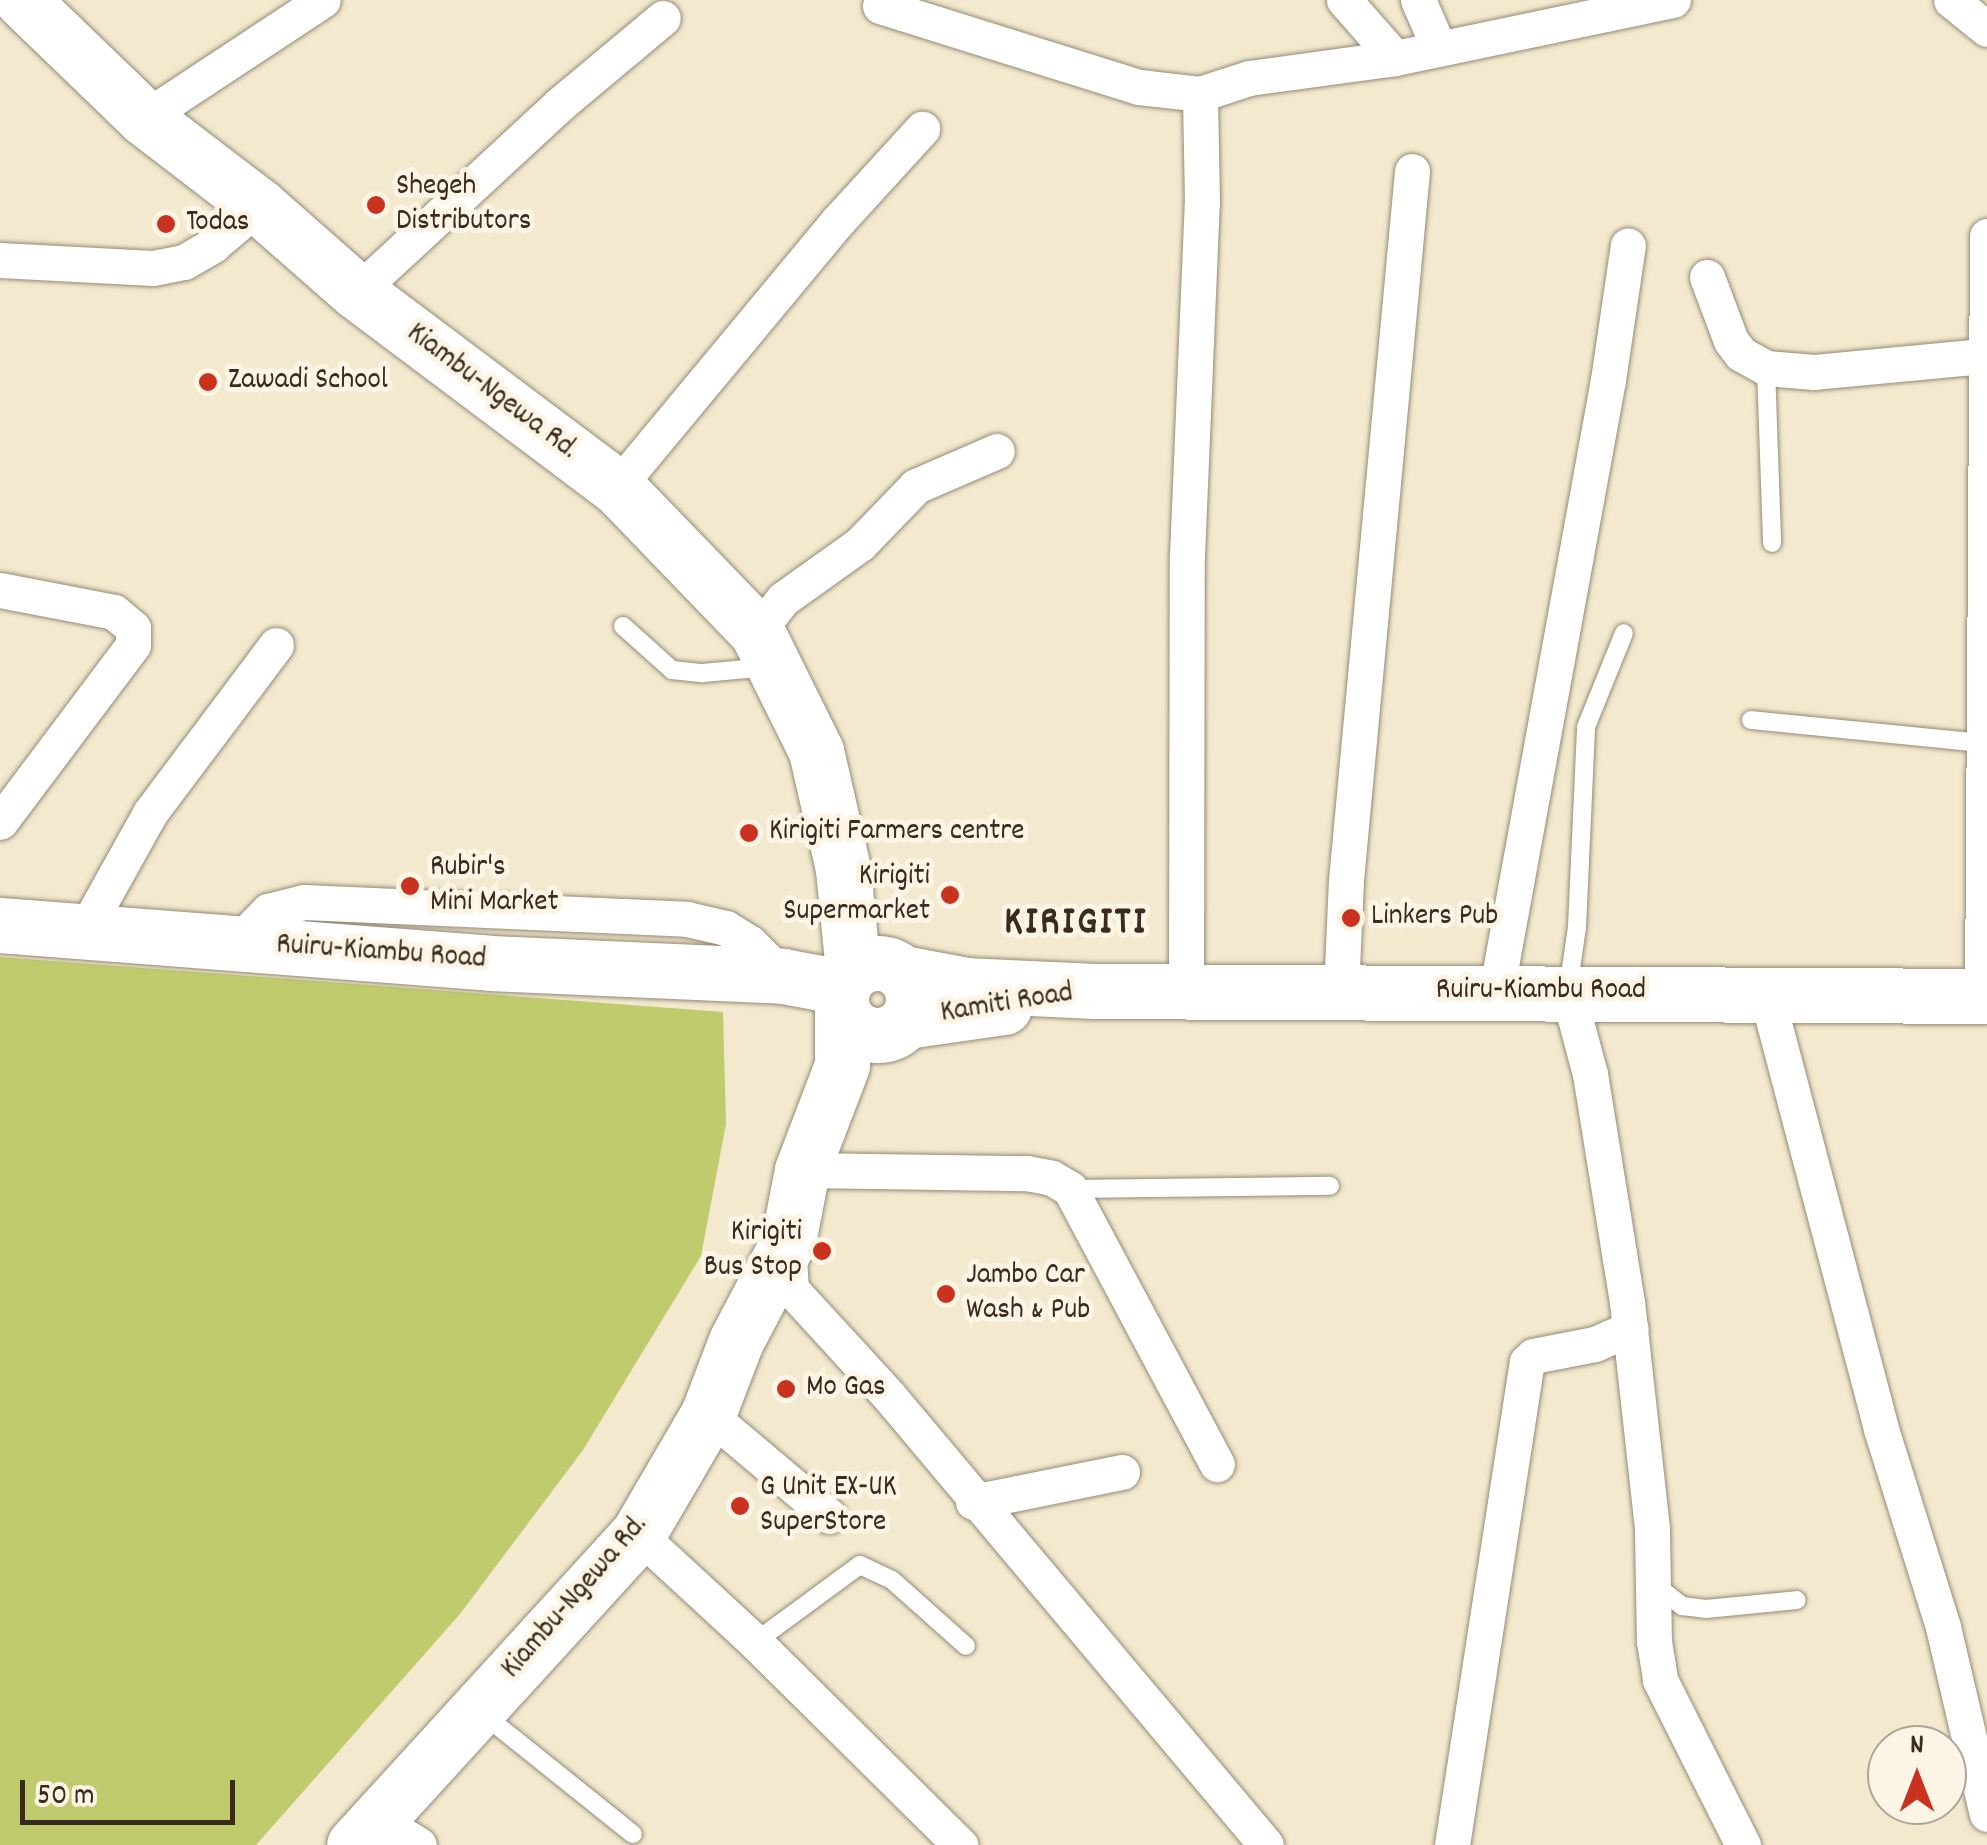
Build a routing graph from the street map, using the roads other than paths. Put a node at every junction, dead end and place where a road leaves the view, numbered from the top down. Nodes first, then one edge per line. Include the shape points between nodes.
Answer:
1 (22, 0) edge
2 (323, 0) edge
3 (1344, 0) edge
4 (1418, 0) edge
5 (1674, 0) edge
6 (1951, 0) edge
7 (1631, 5) edge
8 (880, 6) dead end
9 (663, 18) dead end
10 (1987, 29) edge
11 (1438, 46) junction
12 (1395, 58) junction
13 (1200, 94) junction
14 (144, 118) junction
15 (922, 129) dead end
16 (1412, 170) dead end
17 (260, 206) junction
18 (1987, 236) edge
19 (1628, 245) dead end
20 (0, 260) edge
21 (1707, 277) dead end
22 (357, 292) junction
23 (1984, 356) junction
24 (1766, 368) junction
25 (997, 452) dead end
26 (617, 486) junction
27 (1772, 542) dead end
28 (0, 590) edge
29 (623, 626) dead end
30 (1624, 633) dead end
31 (276, 646) dead end
32 (765, 649) junction
33 (1751, 720) dead end
34 (1983, 743) junction
35 (0, 822) edge
36 (453, 910) junction
37 (0, 925) edge
38 (86, 928) junction
39 (237, 943) junction
40 (490, 963) junction
41 (773, 975) junction
42 (1186, 990) junction
43 (1340, 990) junction
44 (1095, 991) joint
45 (1568, 992) junction
46 (1496, 993) junction
47 (1766, 993) junction
48 (875, 994) junction
49 (1985, 996) edge
50 (806, 1160) junction
51 (1330, 1186) dead end
52 (1070, 1189) junction
53 (788, 1242) junction
54 (1631, 1328) junction
55 (708, 1414) junction
56 (1217, 1464) dead end
57 (1122, 1472) dead end
58 (973, 1502) junction
59 (829, 1516) dead end
60 (638, 1534) junction
61 (1654, 1584) junction
62 (1797, 1600) dead end
63 (755, 1642) junction
64 (966, 1646) dead end
65 (479, 1711) junction
66 (1987, 1814) edge
67 (633, 1834) dead end
68 (384, 1837) edge
69 (960, 1845) edge
70 (1266, 1845) edge
71 (1452, 1845) edge
72 (1743, 1845) edge

1 - 14 main road, Kiambu-Ngewa Rd.
2 - 14 street
3 - 12 street
4 - 11 street
5 - 7 street
6 - 10 street
7 - 11 street
8 - 13 street via 1138,87
9 - 22 street
11 - 12 street
12 - 13 street via 1249,78
13 - 42 street via 1202,202 1187,556
14 - 17 main road, Kiambu-Ngewa Rd.
15 - 26 street
16 - 43 street
17 - 20 street via 184,262 152,268
17 - 22 main road, Kiambu-Ngewa Rd.
18 - 23 street
19 - 46 street
21 - 24 street via 1731,342
22 - 26 main road, Kiambu-Ngewa Rd.
23 - 24 street via 1814,372
23 - 34 street
24 - 27 lane
25 - 32 street via 916,486 860,544 783,598
26 - 32 main road, Kiambu-Ngewa Rd.
28 - 35 street via 114,612 134,628 134,645
29 - 32 lane via 672,670 733,672
30 - 45 lane via 1586,726
31 - 38 street via 166,788
32 - 48 main road, Kiambu-Ngewa Rd. via 816,751
33 - 34 lane
34 - 49 street
36 - 39 street via 285,904 268,911
36 - 40 street
36 - 41 street via 687,919 726,928 750,943
37 - 38 main road, Ruiru-Kiambu Road
38 - 39 main road, Ruiru-Kiambu Road
39 - 40 main road, Ruiru-Kiambu Road
40 - 41 main road, Ruiru-Kiambu Road
41 - 48 main road, Ruiru-Kiambu Road
42 - 43 main road, Ruiru-Kiambu Road
42 - 44 main road, Ruiru-Kiambu Road
43 - 46 main road, Ruiru-Kiambu Road
44 - 48 main road, Kamiti Road via 967,985
45 - 46 main road, Ruiru-Kiambu Road
45 - 47 main road, Ruiru-Kiambu Road
45 - 54 street via 1590,1074
47 - 49 main road, Ruiru-Kiambu Road
47 - 66 street via 1880,1429 1942,1626
48 - 50 main road
50 - 52 street via 1027,1173
50 - 53 main road, Kiambu-Ngewa Rd.
51 - 52 lane
52 - 56 street
53 - 55 main road, Kiambu-Ngewa Rd.
53 - 58 street via 792,1289
54 - 61 street
54 - 71 street via 1527,1362
55 - 59 street
55 - 60 main road, Kiambu-Ngewa Rd.
57 - 58 street
58 - 70 street
60 - 63 street
60 - 65 main road, Kiambu-Ngewa Rd.
61 - 62 lane via 1682,1606 1706,1610
61 - 72 street via 1660,1680
63 - 64 lane via 860,1565 892,1580
63 - 69 street
65 - 67 lane
65 - 68 main road, Kiambu-Ngewa Rd.

